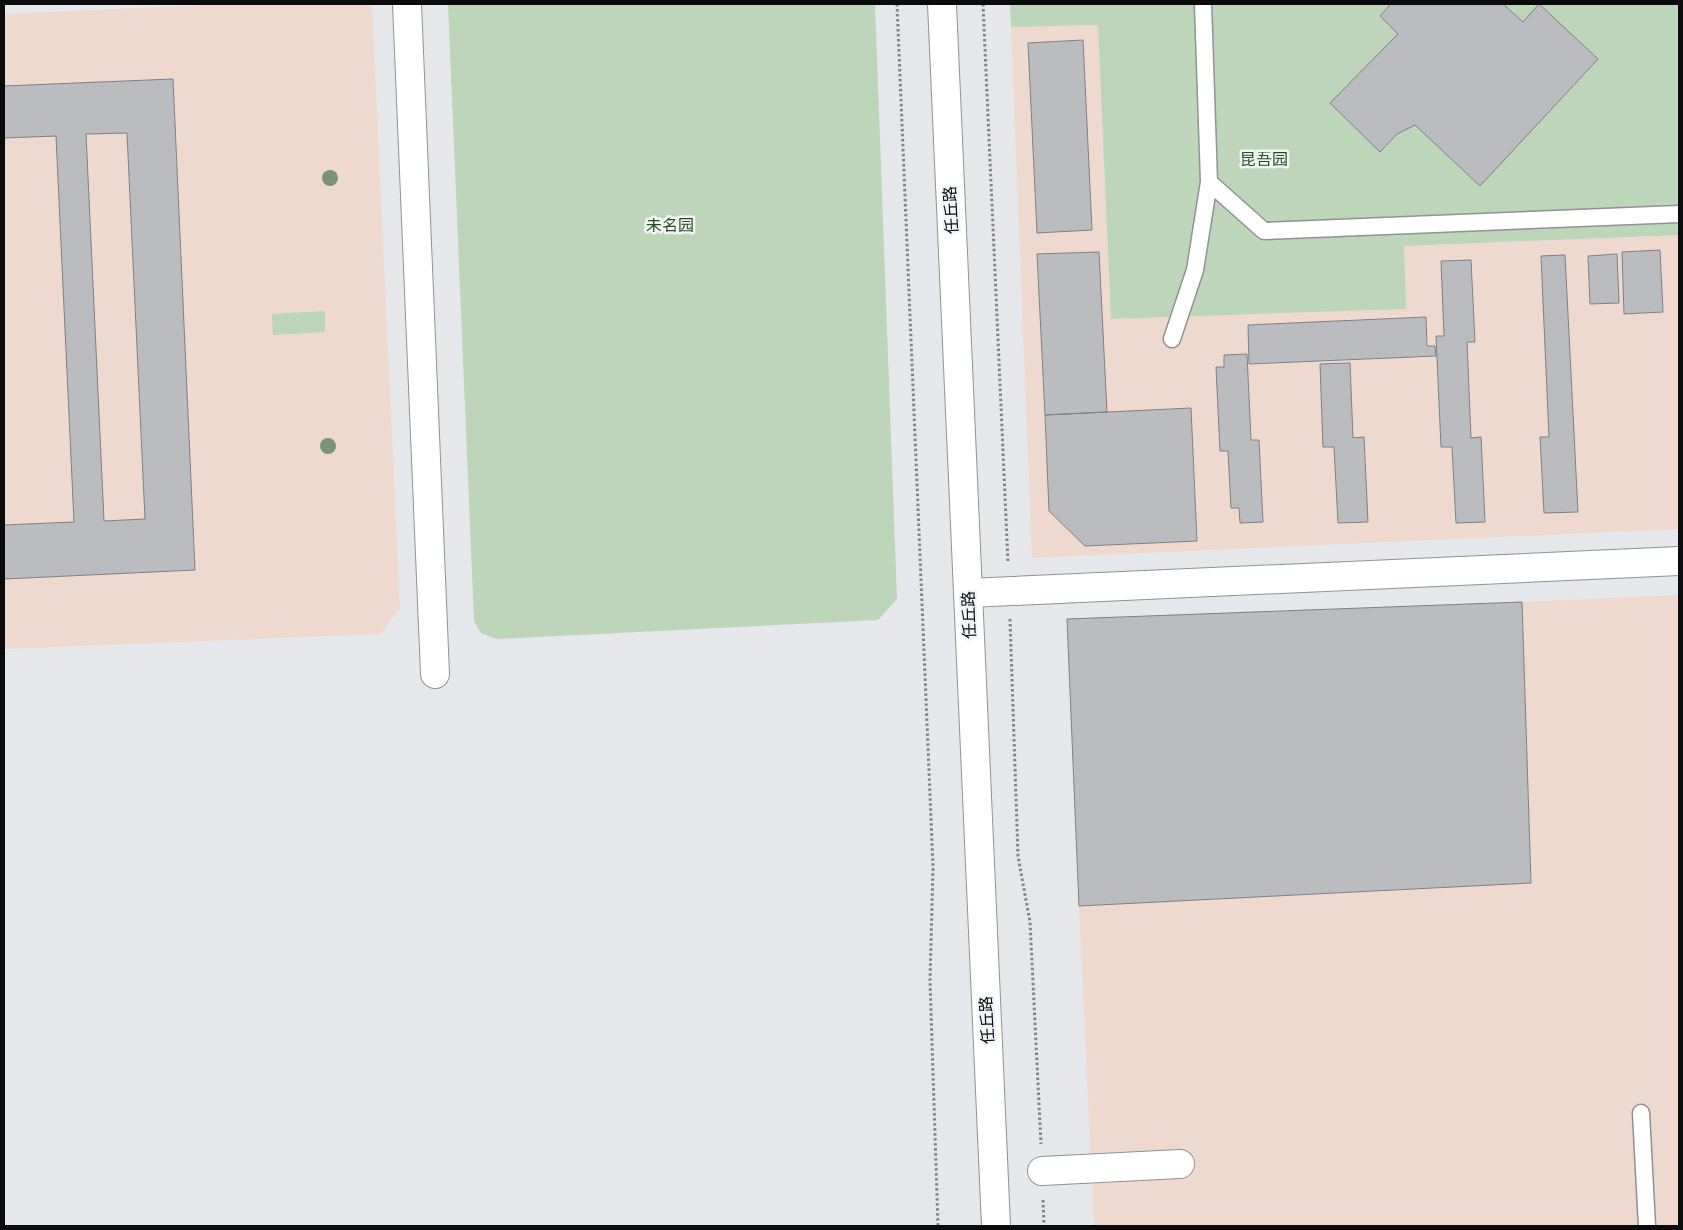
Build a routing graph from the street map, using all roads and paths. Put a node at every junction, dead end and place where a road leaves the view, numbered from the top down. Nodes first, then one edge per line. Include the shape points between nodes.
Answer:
1 (407, 4) edge
2 (898, 4) edge
3 (942, 4) edge
4 (1203, 4) edge
5 (1208, 182) junction
6 (1679, 214) edge
7 (1172, 338) dead end
8 (1679, 561) edge
9 (969, 593) junction
10 (435, 674) dead end
11 (1641, 1113) dead end
12 (1180, 1164) dead end
13 (1042, 1171) dead end
14 (938, 1226) edge
15 (996, 1226) edge
16 (1647, 1226) edge

1 - 10 street
2 - 14 path via 933,867 930,981
3 - 9 street, 任丘路
4 - 5 lane
5 - 6 lane via 1264,231
5 - 7 lane via 1195,270
8 - 9 street
9 - 15 street, 任丘路
11 - 16 lane
12 - 13 street

